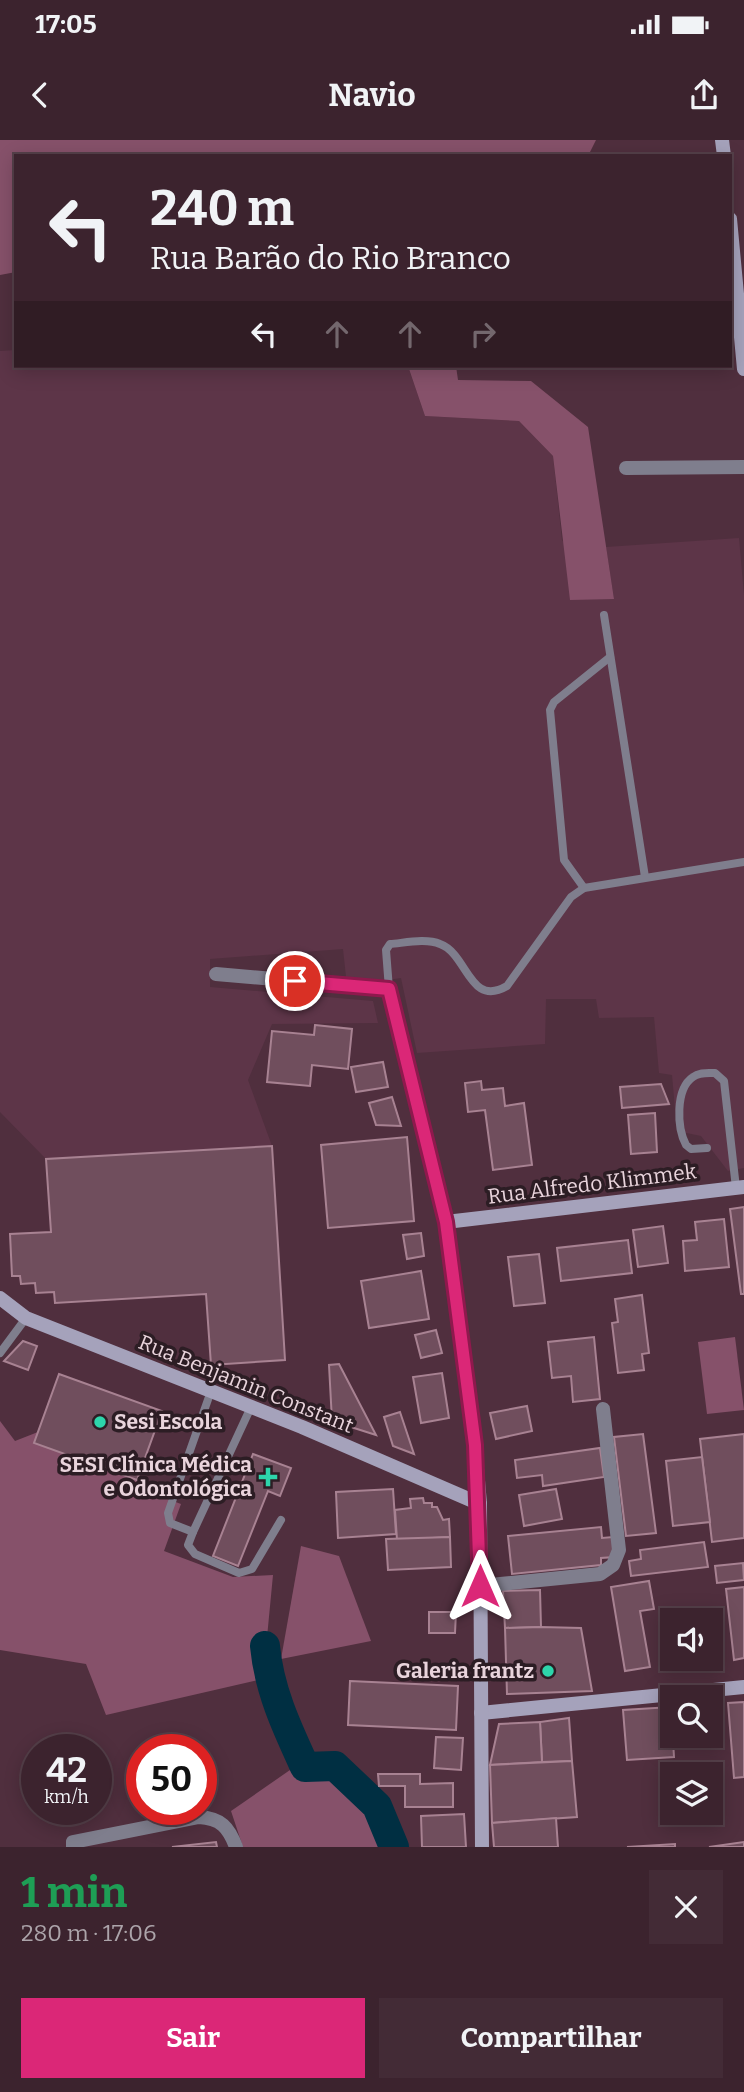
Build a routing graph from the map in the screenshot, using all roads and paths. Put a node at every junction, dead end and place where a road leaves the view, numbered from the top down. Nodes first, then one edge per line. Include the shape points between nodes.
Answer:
1 (732, 264) edge
2 (735, 331) edge
3 (744, 369) edge
4 (744, 467) edge
5 (626, 468) dead end
6 (604, 615) dead end
7 (610, 657) junction
8 (744, 862) edge
9 (645, 877) junction
10 (584, 888) junction
11 (216, 974) dead end
12 (389, 989) junction
13 (707, 1148) dead end
14 (740, 1188) edge
15 (446, 1222) junction
16 (0, 1298) edge
17 (26, 1318) junction
18 (0, 1353) edge
19 (211, 1391) junction
20 (251, 1407) junction
21 (603, 1409) dead end
22 (480, 1504) junction
23 (281, 1520) dead end
24 (193, 1532) junction
25 (480, 1586) junction
26 (744, 1687) edge
27 (481, 1713) junction
28 (73, 1844) edge
29 (236, 1847) edge
30 (482, 1847) edge

1 - 2 street
2 - 3 street
4 - 5 street
6 - 7 lane
7 - 9 lane
7 - 10 lane via 550,710 564,860
8 - 9 lane
9 - 10 lane
10 - 12 lane via 571,897 508,985 498,991 477,986 451,951 430,942 387,946
11 - 12 street
12 - 15 street
13 - 14 lane via 686,1145 679,1103 695,1074 715,1073 724,1081
14 - 15 street, Rua Alfredo Klimmek
15 - 22 street
16 - 17 street, Rua Benjamin Constant
17 - 18 lane
17 - 19 street, Rua Benjamin Constant
19 - 20 street, Rua Benjamin Constant
19 - 24 lane via 168,1513 170,1523
20 - 22 street, Rua Benjamin Constant
20 - 24 lane
21 - 25 street via 619,1550 614,1565 600,1574
22 - 25 street
23 - 24 lane via 252,1569 239,1573 195,1554 188,1545
25 - 27 street
26 - 27 street
27 - 30 street
28 - 29 street via 199,1818 217,1820 230,1832

